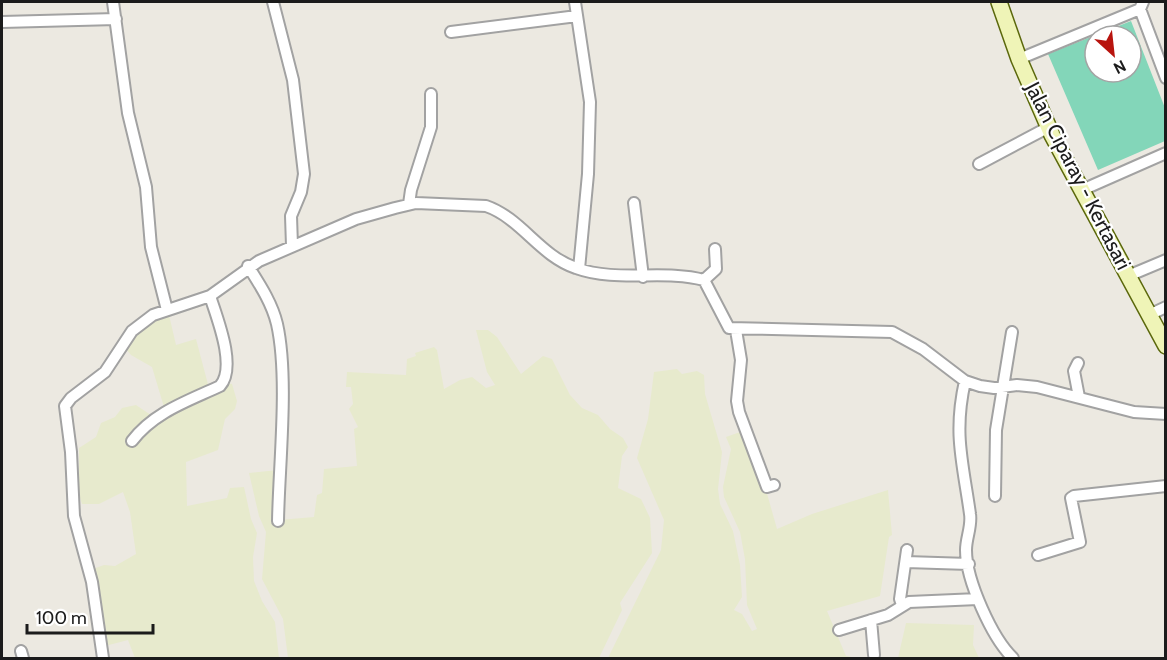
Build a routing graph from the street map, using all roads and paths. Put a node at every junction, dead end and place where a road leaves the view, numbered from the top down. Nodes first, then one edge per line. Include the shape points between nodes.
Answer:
1 (113, 2) edge
2 (273, 2) edge
3 (575, 2) edge
4 (999, 2) edge
5 (1142, 5) edge
6 (577, 16) junction
7 (116, 19) junction
8 (2, 22) edge
9 (451, 32) dead end
10 (1019, 59) junction
11 (1166, 78) edge
12 (431, 94) dead end
13 (1049, 127) junction
14 (1166, 153) edge
15 (979, 164) dead end
16 (1082, 190) junction
17 (634, 202) dead end
18 (410, 204) junction
19 (292, 246) junction
20 (715, 249) dead end
21 (1166, 260) edge
22 (249, 266) junction
23 (579, 269) junction
24 (1128, 276) junction
25 (643, 278) junction
26 (704, 280) junction
27 (210, 296) junction
28 (1166, 307) edge
29 (167, 310) junction
30 (1149, 315) junction
31 (736, 330) junction
32 (1012, 332) dead end
33 (1166, 346) edge
34 (1078, 363) dead end
35 (965, 381) junction
36 (1002, 386) junction
37 (1079, 397) junction
38 (1166, 414) edge
39 (132, 441) dead end
40 (774, 485) dead end
41 (1166, 486) edge
42 (995, 496) dead end
43 (278, 521) dead end
44 (907, 550) dead end
45 (1038, 555) dead end
46 (906, 562) junction
47 (969, 564) junction
48 (978, 599) junction
49 (902, 605) junction
50 (871, 620) junction
51 (839, 630) dead end
52 (874, 656) dead end
53 (103, 658) edge
54 (1013, 658) edge

1 - 7 street
2 - 19 street via 293,80 304,174 291,216
3 - 6 street
4 - 10 main road, Jalan Ciparay - Kertasari
5 - 10 street
5 - 11 street
6 - 9 street
6 - 23 street via 590,102
7 - 8 street
7 - 29 street via 126,104 146,187 152,254
10 - 13 main road, Jalan Ciparay - Kertasari
12 - 18 street via 431,127
13 - 15 street
13 - 16 main road, Jalan Ciparay - Kertasari
14 - 16 street
16 - 24 main road, Jalan Ciparay - Kertasari
17 - 25 street
18 - 19 street via 356,219
18 - 23 street via 486,206 497,210 545,251
19 - 22 street
20 - 26 street via 716,269
21 - 24 street
22 - 27 street
22 - 43 street via 266,296 278,333 282,394
23 - 25 street
24 - 30 main road, Jalan Ciparay - Kertasari
25 - 26 street
26 - 31 street via 727,326
27 - 29 street
27 - 39 street via 228,363 225,380 158,416
28 - 30 street
29 - 53 street via 132,331 105,372 65,406 74,516 92,582
30 - 33 main road, Jalan Ciparay - Kertasari
31 - 35 street via 757,327 892,332
31 - 40 street via 741,360 737,401 767,487
32 - 36 street
34 - 37 street via 1074,371
35 - 36 street via 994,388
35 - 47 street via 958,429 960,466 970,515 966,550
36 - 37 street via 1037,387
36 - 42 street via 996,430
37 - 38 street via 1134,412
41 - 45 street via 1074,496 1071,498 1080,542
44 - 46 street
46 - 47 street
46 - 49 street
47 - 48 street
48 - 49 street
48 - 54 street via 993,633
49 - 50 street
50 - 51 street
50 - 52 street

